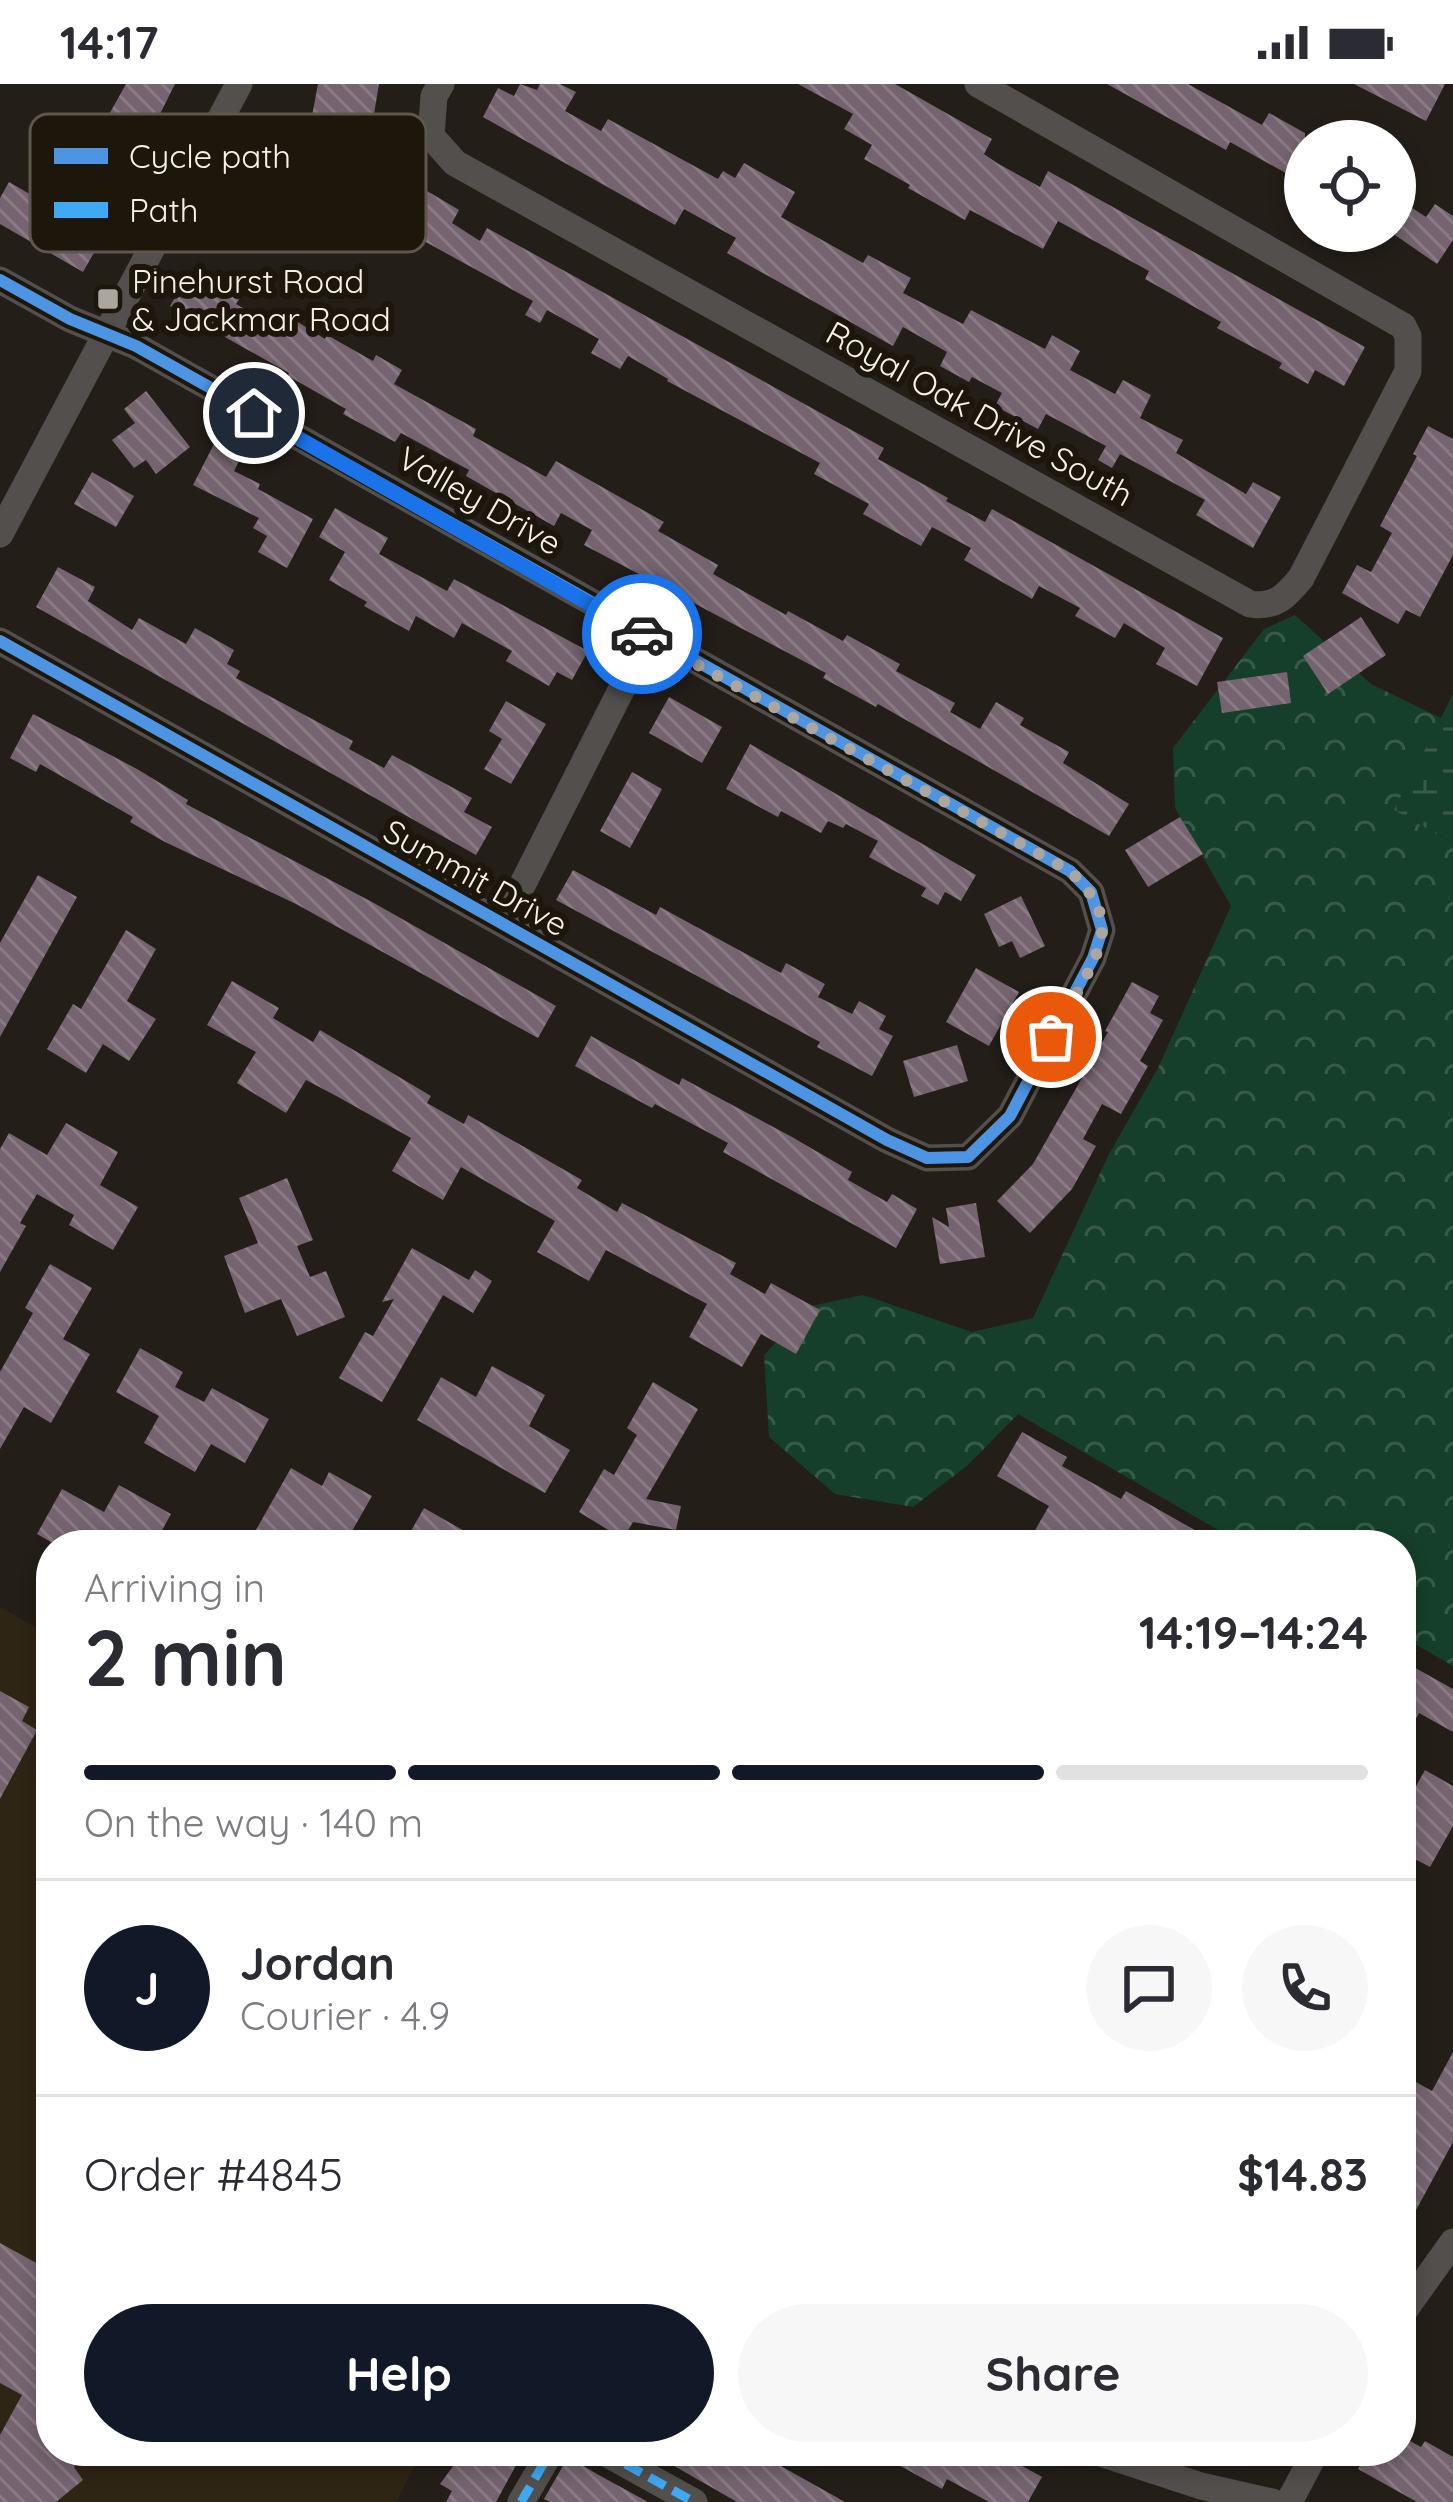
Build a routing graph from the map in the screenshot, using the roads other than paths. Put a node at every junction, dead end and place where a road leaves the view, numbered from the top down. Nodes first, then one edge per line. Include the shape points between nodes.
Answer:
1 (239, 84) edge
2 (440, 84) edge
3 (978, 84) edge
4 (223, 114) edge
5 (151, 252) edge
6 (0, 280) edge
7 (107, 336) junction
8 (0, 534) edge
9 (648, 637) junction
10 (0, 640) edge
11 (502, 922) junction
12 (927, 1158) joint
13 (1453, 2242) edge
14 (1416, 2294) edge
15 (542, 2466) edge
16 (629, 2466) edge
17 (1140, 2466) edge
18 (1308, 2466) edge
19 (520, 2502) edge
20 (694, 2502) edge
21 (1272, 2502) edge
22 (1289, 2502) edge

1 - 4 street
2 - 3 street, Royal Oak Drive South via 431,136 455,163 1250,604 1283,599 1408,371 1403,326
5 - 7 street
6 - 7 street, Valley Drive
7 - 8 street
7 - 9 street, Valley Drive
9 - 11 street
9 - 12 street, Valley Drive via 1070,871 1091,892 1102,930 1093,958 1010,1116 968,1157
10 - 11 street, Summit Drive
11 - 12 street, Summit Drive
13 - 14 street
15 - 19 street
16 - 20 street
17 - 21 street
18 - 22 street

